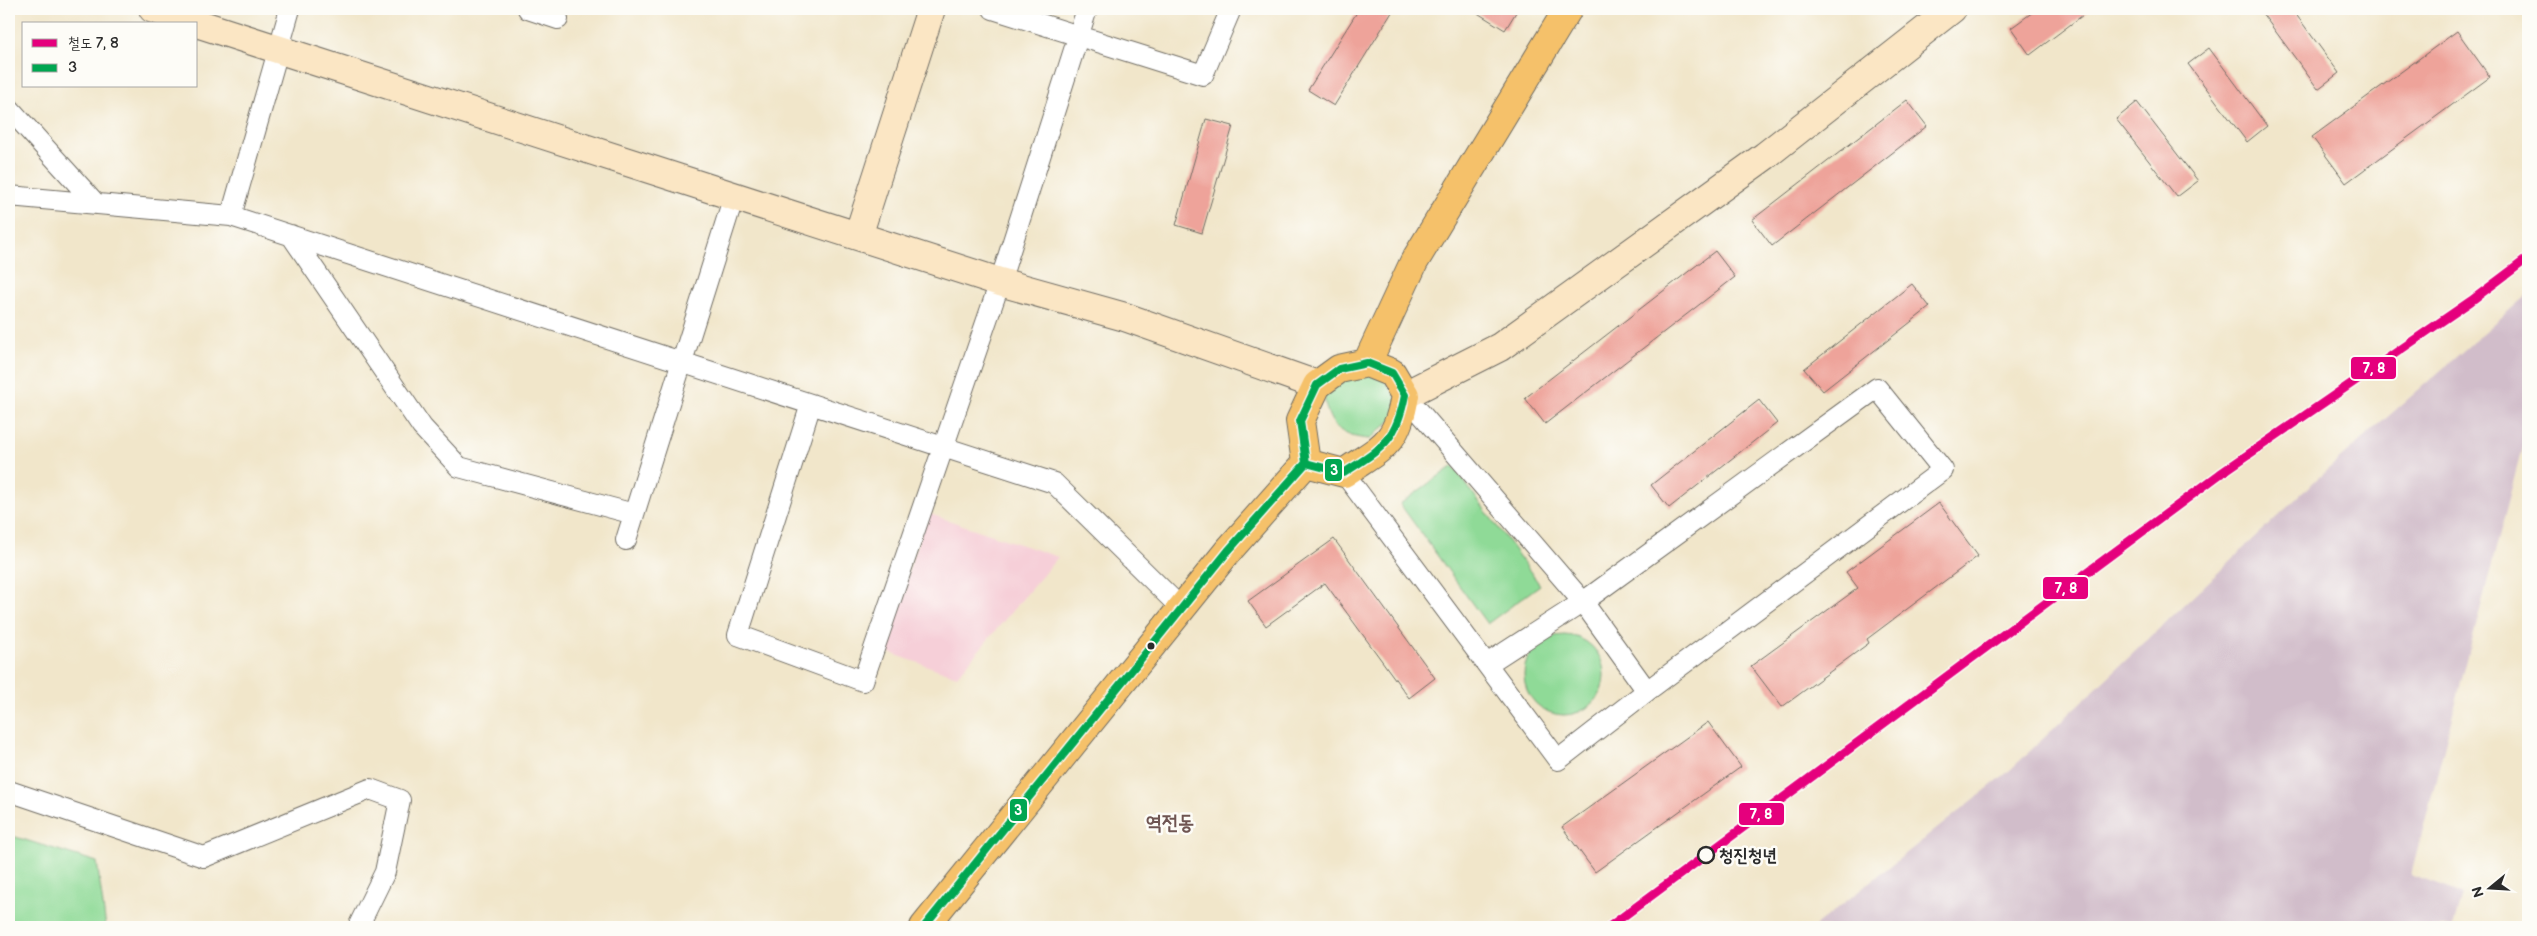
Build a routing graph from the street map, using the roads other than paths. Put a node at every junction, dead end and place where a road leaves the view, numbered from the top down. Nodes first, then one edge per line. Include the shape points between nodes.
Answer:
1 (153, 9) edge
2 (290, 9) edge
3 (528, 9) edge
4 (551, 9) edge
5 (931, 9) edge
6 (993, 9) edge
7 (1087, 9) edge
8 (1230, 9) edge
9 (1568, 9) edge
10 (1952, 9) edge
11 (193, 22) edge
12 (198, 24) edge
13 (1079, 36) junction
14 (277, 49) junction
15 (9, 108) edge
16 (9, 196) edge
17 (734, 196) junction
18 (96, 204) junction
19 (231, 216) junction
20 (291, 235) junction
21 (858, 236) junction
22 (1000, 282) junction
23 (682, 362) junction
24 (1367, 363) junction
25 (1318, 385) junction
26 (1405, 395) junction
27 (811, 404) junction
28 (944, 447) junction
29 (1306, 462) junction
30 (1344, 473) junction
31 (634, 514) junction
32 (626, 540) dead end
33 (1583, 602) junction
34 (1182, 609) junction
35 (1487, 664) junction
36 (1648, 691) junction
37 (9, 791) edge
38 (358, 927) edge
39 (924, 927) edge

1 - 11 street
2 - 14 street
3 - 4 street via 558,19
5 - 21 street
6 - 13 street
7 - 13 street
8 - 13 street via 1203,75
9 - 24 highway via 1414,262
10 - 26 street via 1765,156 1500,347
12 - 14 street
13 - 22 street
14 - 17 street
14 - 19 street
15 - 18 street
16 - 18 street
17 - 21 street
17 - 23 street
18 - 19 street
19 - 20 street
20 - 23 street
20 - 31 street via 422,427 459,466
21 - 22 street
22 - 25 street via 1125,317
22 - 28 street
23 - 27 street
23 - 31 street
24 - 25 highway via 1339,369
24 - 26 highway via 1392,373
25 - 29 highway via 1300,422
26 - 30 highway via 1401,419 1391,440
26 - 33 street
27 - 28 street
27 - 28 street via 738,635 863,681
28 - 34 street via 1054,483
29 - 30 highway
29 - 34 highway
30 - 35 street
31 - 32 street
33 - 35 street
33 - 36 street
33 - 36 street via 1877,388 1943,470
34 - 39 highway
35 - 36 street via 1558,760
37 - 38 street via 204,857 370,789 400,800 385,872

